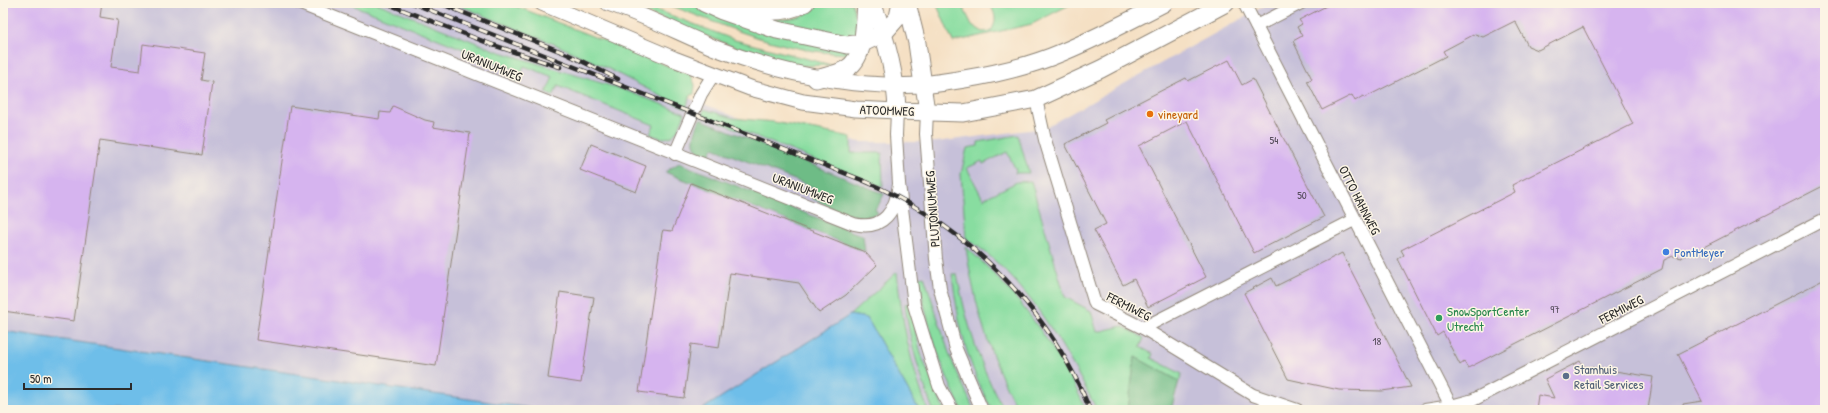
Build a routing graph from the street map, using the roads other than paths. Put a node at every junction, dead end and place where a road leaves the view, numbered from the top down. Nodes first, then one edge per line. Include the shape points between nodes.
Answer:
1 (298, 3) edge
2 (542, 3) edge
3 (608, 3) edge
4 (704, 3) edge
5 (733, 3) edge
6 (805, 3) edge
7 (866, 3) edge
8 (872, 3) edge
9 (901, 3) edge
10 (906, 3) edge
11 (1164, 3) edge
12 (1226, 3) edge
13 (1244, 3) edge
14 (1301, 3) edge
15 (1256, 26) junction
16 (884, 33) junction
17 (863, 43) junction
18 (713, 75) junction
19 (816, 79) junction
20 (924, 85) junction
21 (896, 86) junction
22 (1036, 99) junction
23 (897, 111) junction
24 (926, 111) junction
25 (675, 154) junction
26 (899, 184) junction
27 (1825, 219) edge
28 (1354, 220) junction
29 (1144, 328) junction
30 (1452, 408) edge
31 (952, 410) edge
32 (982, 410) edge
33 (1296, 410) edge
34 (1425, 410) edge

1 - 25 street, URANIUMWEG
2 - 18 street, ATOOMWEG
3 - 19 street, ATOOMWEG via 630,10 715,48
4 - 17 main road via 727,14 777,30 847,45
5 - 6 main road via 752,10 774,12 786,11
7 - 17 main road
8 - 16 main road
9 - 16 main road via 898,17
10 - 20 main road, PLUTONIUMWEG
11 - 20 main road, ATOOMWEG via 1062,53 1016,68 958,81
12 - 22 main road, ATOOMWEG via 1101,69
13 - 15 street, OTTO HAHNWEG
14 - 15 street
15 - 28 street, OTTO HAHNWEG
16 - 17 main road
16 - 21 main road
17 - 19 main road via 854,64 846,70
18 - 23 street, ATOOMWEG via 803,102
18 - 25 street via 701,94
19 - 21 street, ATOOMWEG
20 - 21 street, ATOOMWEG
20 - 24 street, PLUTONIUMWEG
21 - 23 main road
22 - 24 main road, ATOOMWEG via 963,112
22 - 29 street, FERMIWEG via 1044,140 1095,304
23 - 24 main road, ATOOMWEG
23 - 26 street
24 - 32 street, PLUTONIUMWEG via 938,280 956,349
25 - 26 street, URANIUMWEG via 854,224 873,224 882,221 894,207
26 - 31 street via 914,305 939,386
27 - 30 street, FERMIWEG via 1473,400
28 - 29 street
28 - 30 street, OTTO HAHNWEG
29 - 33 street, FERMIWEG via 1253,395
30 - 34 street, FERMIWEG

